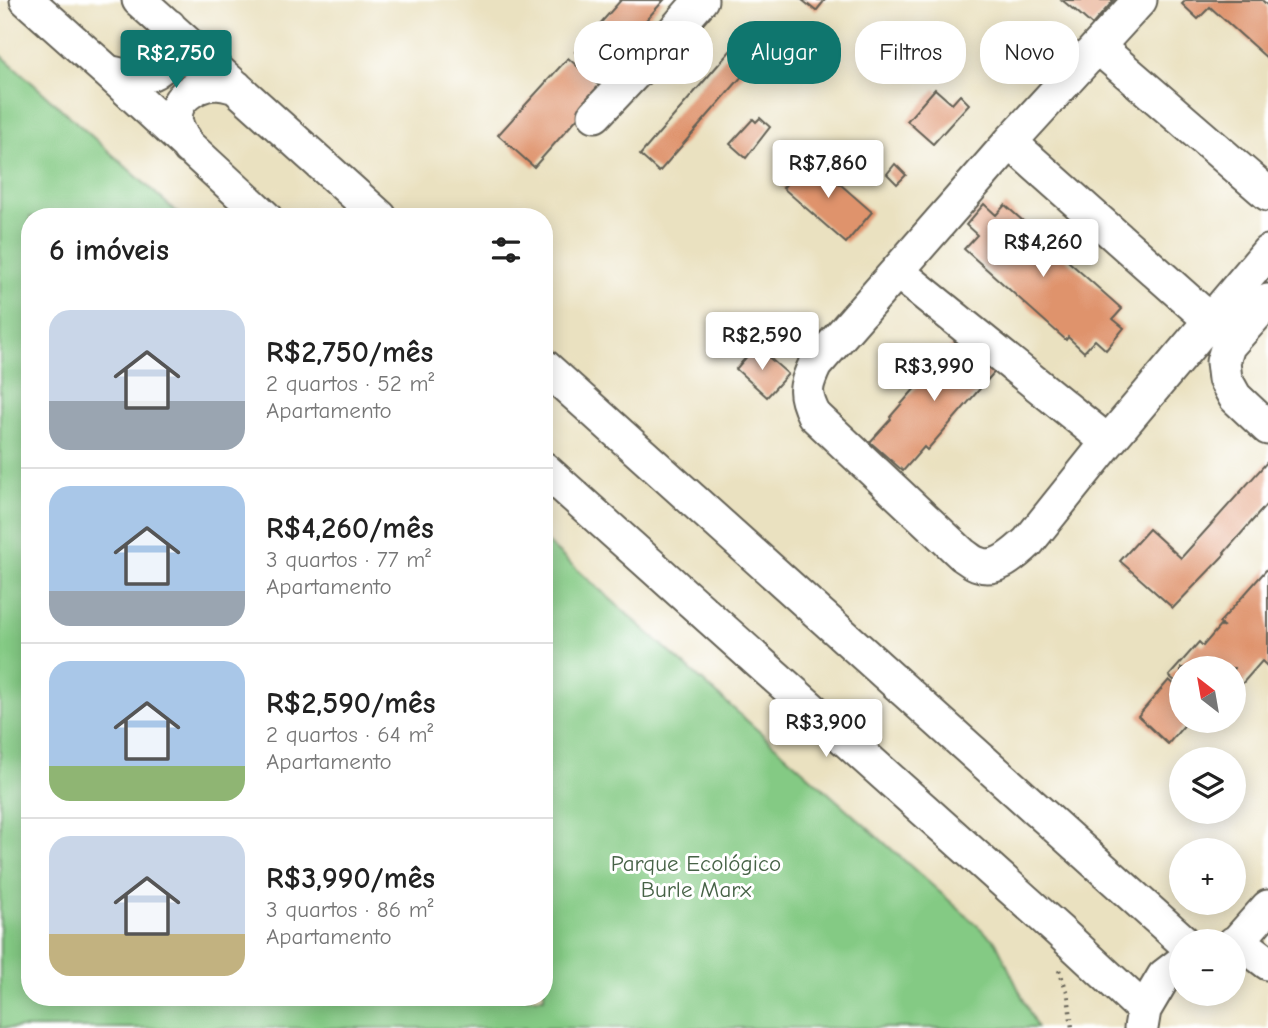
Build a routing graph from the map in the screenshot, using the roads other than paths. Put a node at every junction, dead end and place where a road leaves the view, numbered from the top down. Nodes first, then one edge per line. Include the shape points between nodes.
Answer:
1 (27, 0) edge
2 (139, 0) edge
3 (701, 0) edge
4 (1140, 0) edge
5 (169, 26) junction
6 (1098, 47) junction
7 (108, 72) junction
8 (236, 87) junction
9 (595, 115) dead end
10 (1010, 142) junction
11 (190, 150) junction
12 (1268, 194) edge
13 (255, 208) edge
14 (370, 208) edge
15 (1268, 252) edge
16 (898, 272) junction
17 (1268, 301) edge
18 (1210, 320) junction
19 (553, 374) edge
20 (1268, 428) edge
21 (1108, 442) junction
22 (553, 478) edge
23 (1268, 907) edge
24 (1170, 929) edge
25 (1246, 931) edge
26 (1246, 948) edge
27 (1268, 963) edge
28 (1169, 972) edge
29 (1143, 1019) edge

1 - 7 street
2 - 5 street
3 - 9 street
4 - 6 street
5 - 7 street via 171,54 153,74 138,77
5 - 8 street
6 - 10 street
6 - 12 street
7 - 11 street
8 - 11 street via 205,85 187,92 181,100 175,121
8 - 14 street
10 - 16 street
10 - 18 street
11 - 13 street
15 - 18 street
16 - 21 street
16 - 21 street via 815,365 805,391 807,400 814,415 963,555 988,567 1015,554
17 - 20 street via 1228,346 1223,362 1225,379 1235,397
18 - 21 street
19 - 24 street
22 - 29 street via 1059,931
23 - 25 street
26 - 27 street
28 - 29 street

